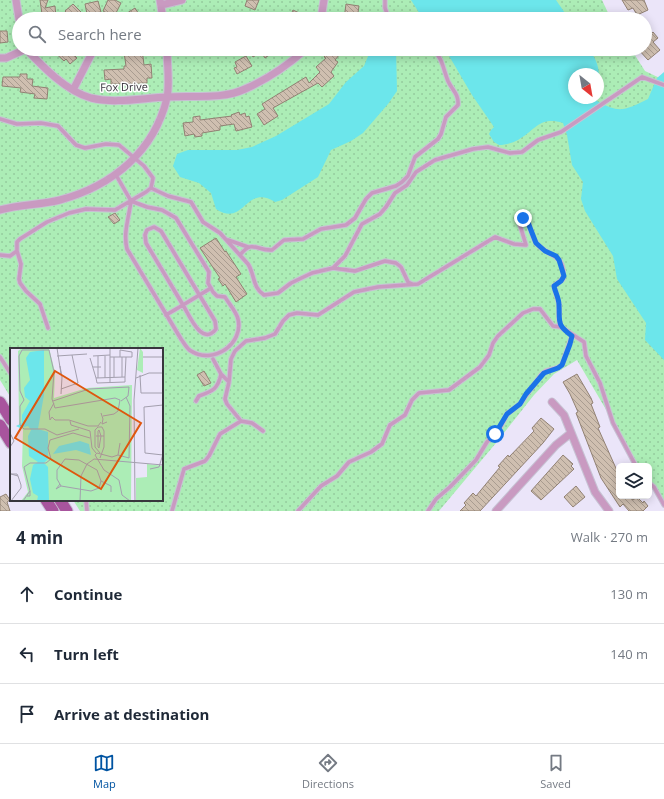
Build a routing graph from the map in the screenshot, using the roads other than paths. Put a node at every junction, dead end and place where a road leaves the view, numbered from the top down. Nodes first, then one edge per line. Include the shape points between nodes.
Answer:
1 (16, 0) edge
2 (182, 0) edge
3 (324, 0) edge
4 (385, 0) edge
5 (160, 2) edge
6 (18, 12) edge
7 (162, 12) edge
8 (322, 12) edge
9 (387, 12) edge
10 (12, 55) edge
11 (33, 56) edge
12 (90, 56) edge
13 (167, 56) edge
14 (298, 56) edge
15 (438, 56) edge
16 (0, 58) edge
17 (664, 85) edge
18 (73, 90) junction
19 (167, 97) junction
20 (0, 119) edge
21 (135, 157) junction
22 (116, 175) junction
23 (151, 188) junction
24 (131, 201) junction
25 (0, 210) edge
26 (220, 233) junction
27 (251, 246) junction
28 (17, 252) junction
29 (0, 255) edge
30 (240, 255) junction
31 (333, 268) junction
32 (413, 285) junction
33 (211, 288) junction
34 (199, 296) junction
35 (183, 305) junction
36 (166, 315) junction
37 (561, 327) junction
38 (48, 328) dead end
39 (572, 336) junction
40 (0, 357) edge
41 (213, 359) dead end
42 (10, 372) edge
43 (221, 374) junction
44 (229, 382) junction
45 (0, 402) edge
46 (196, 402) dead end
47 (552, 402) dead end
48 (10, 418) edge
49 (241, 421) junction
50 (0, 425) edge
51 (263, 430) dead end
52 (571, 433) junction
53 (10, 441) edge
54 (634, 463) edge
55 (652, 485) edge
56 (47, 501) edge
57 (61, 501) edge
58 (86, 501) edge
59 (664, 505) edge
60 (53, 511) edge
61 (67, 511) edge
62 (87, 511) edge
63 (172, 511) edge
64 (298, 511) edge
65 (428, 511) edge
66 (496, 511) edge
67 (609, 511) edge

1 - 6 street
2 - 5 street
3 - 8 street
4 - 9 lane
5 - 7 street
10 - 16 street
11 - 18 street, Fox Drive
12 - 18 street
13 - 19 street
14 - 19 street, Fox Drive via 245,90 226,94
15 - 27 lane via 458,98 458,105 446,117 438,139 415,157 408,176 396,186 372,192 355,218 346,225 321,229 303,239 284,240 272,250
17 - 31 lane via 642,77 561,132 538,140 522,152 510,153 488,147 435,160 416,172 407,185 395,193 380,214 362,224 345,256
18 - 19 street, Fox Drive via 91,98 116,100
19 - 21 street via 158,123 142,151
20 - 21 lane via 17,124 48,123 62,130 76,146 85,148 119,145
21 - 22 street
21 - 23 lane via 150,173 153,184
22 - 24 lane
22 - 25 street via 104,183 60,200
23 - 24 lane
23 - 26 lane via 191,202 203,222
24 - 28 lane via 115,210 86,209 47,222 17,242
24 - 33 lane via 162,210 176,218 210,272 208,283
24 - 36 lane via 125,241 127,248
26 - 27 lane via 227,240 245,248
26 - 30 lane
27 - 30 lane
28 - 29 lane via 10,256
28 - 38 lane via 21,264 20,283 42,308
30 - 31 lane via 251,269 254,285 264,295 278,293 298,279
31 - 32 lane via 355,271 392,261 401,267 408,282
32 - 37 lane via 426,280 495,237 514,244 526,245 519,222 525,219 536,243 556,256 560,262 563,279 554,286
32 - 44 lane via 378,287 354,292 318,315 289,315 275,334 246,341 235,350 231,359
33 - 34 lane
33 - 36 lane via 217,296 225,297 238,320 237,337 222,351 203,356 190,351
34 - 35 lane
34 - 35 lane via 217,326 214,332 205,336 200,333
34 - 35 lane via 161,231 154,227 150,228 145,235 146,243
35 - 36 lane
37 - 39 lane
37 - 64 lane via 553,326 540,309 523,312 498,336 480,367 450,390 419,393 412,400 405,415 390,425 382,444 349,462 341,473 321,486
39 - 54 lane via 584,342 586,356 600,383 613,423
39 - 65 lane via 562,365 541,375 520,404 507,414 499,430 487,442 476,460 436,499
40 - 42 lane
41 - 43 lane
43 - 44 lane
43 - 46 lane via 218,386 210,393 199,396
44 - 49 lane via 225,402
45 - 48 main road
47 - 52 street via 564,415
49 - 51 lane via 252,423
49 - 63 lane via 220,434 205,461 184,468
50 - 53 main road
52 - 66 street via 556,445
52 - 67 street via 595,492
55 - 59 lane
56 - 60 main road
57 - 61 main road
58 - 62 lane

